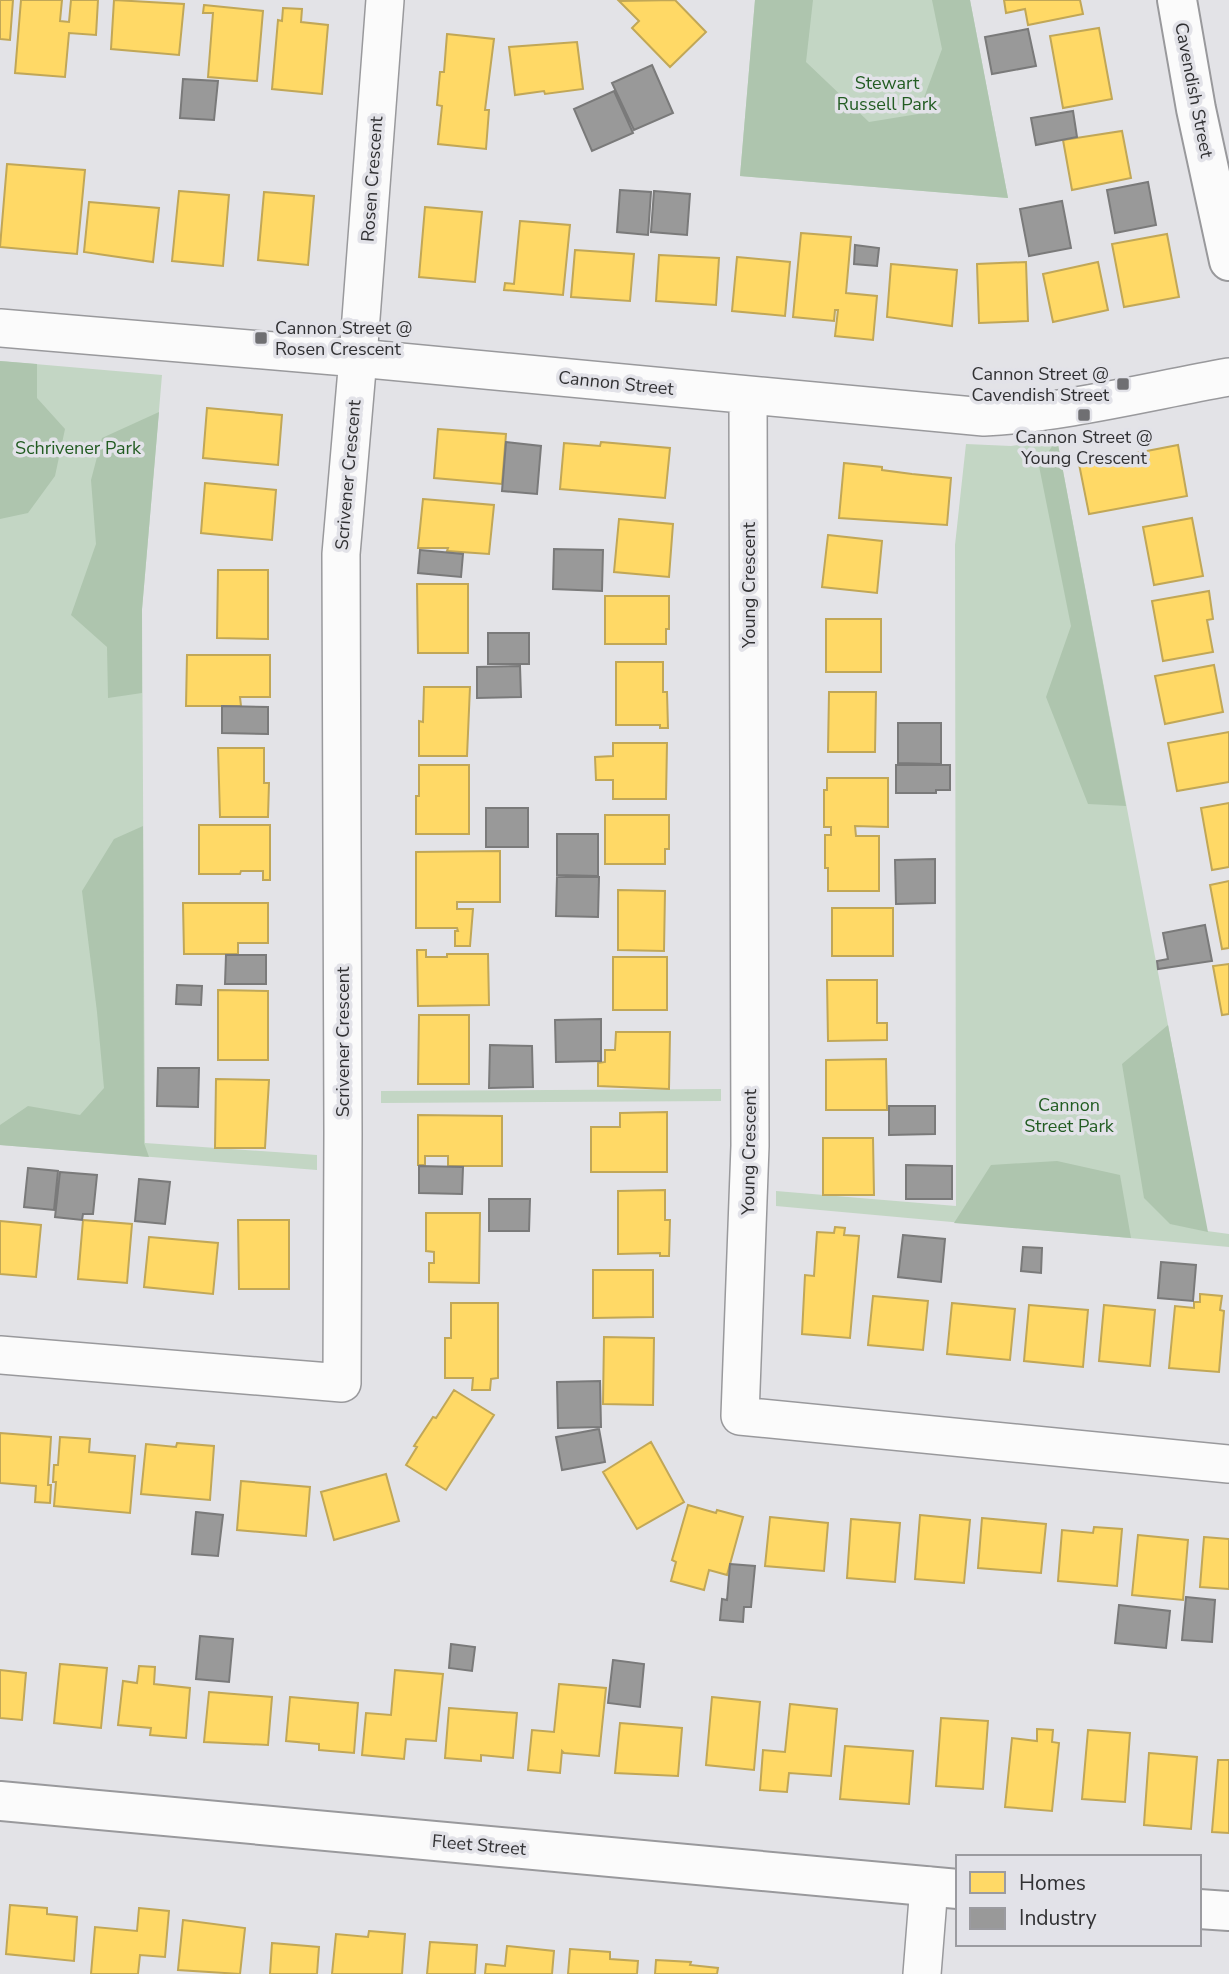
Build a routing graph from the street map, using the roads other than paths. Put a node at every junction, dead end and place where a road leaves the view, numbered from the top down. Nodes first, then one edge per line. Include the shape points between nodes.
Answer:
1 (385, 0) edge
2 (1177, 0) edge
3 (1229, 261) edge
4 (0, 328) edge
5 (358, 358) junction
6 (1229, 377) edge
7 (748, 396) junction
8 (0, 1355) edge
9 (1229, 1464) edge
10 (0, 1801) edge
11 (944, 1888) edge
12 (1201, 1909) edge
13 (1229, 1911) edge
14 (922, 1974) edge

1 - 5 street, Rosen Crescent
2 - 3 street, Cavendish Street
4 - 5 street, Cannon Street
5 - 7 street, Cannon Street
5 - 8 street, Scrivener Crescent via 341,554 342,1383
6 - 7 street, Cannon Street via 984,417
7 - 9 street, Young Crescent via 750,1146 740,1416
10 - 11 street, Fleet Street
11 - 14 street
12 - 13 street

